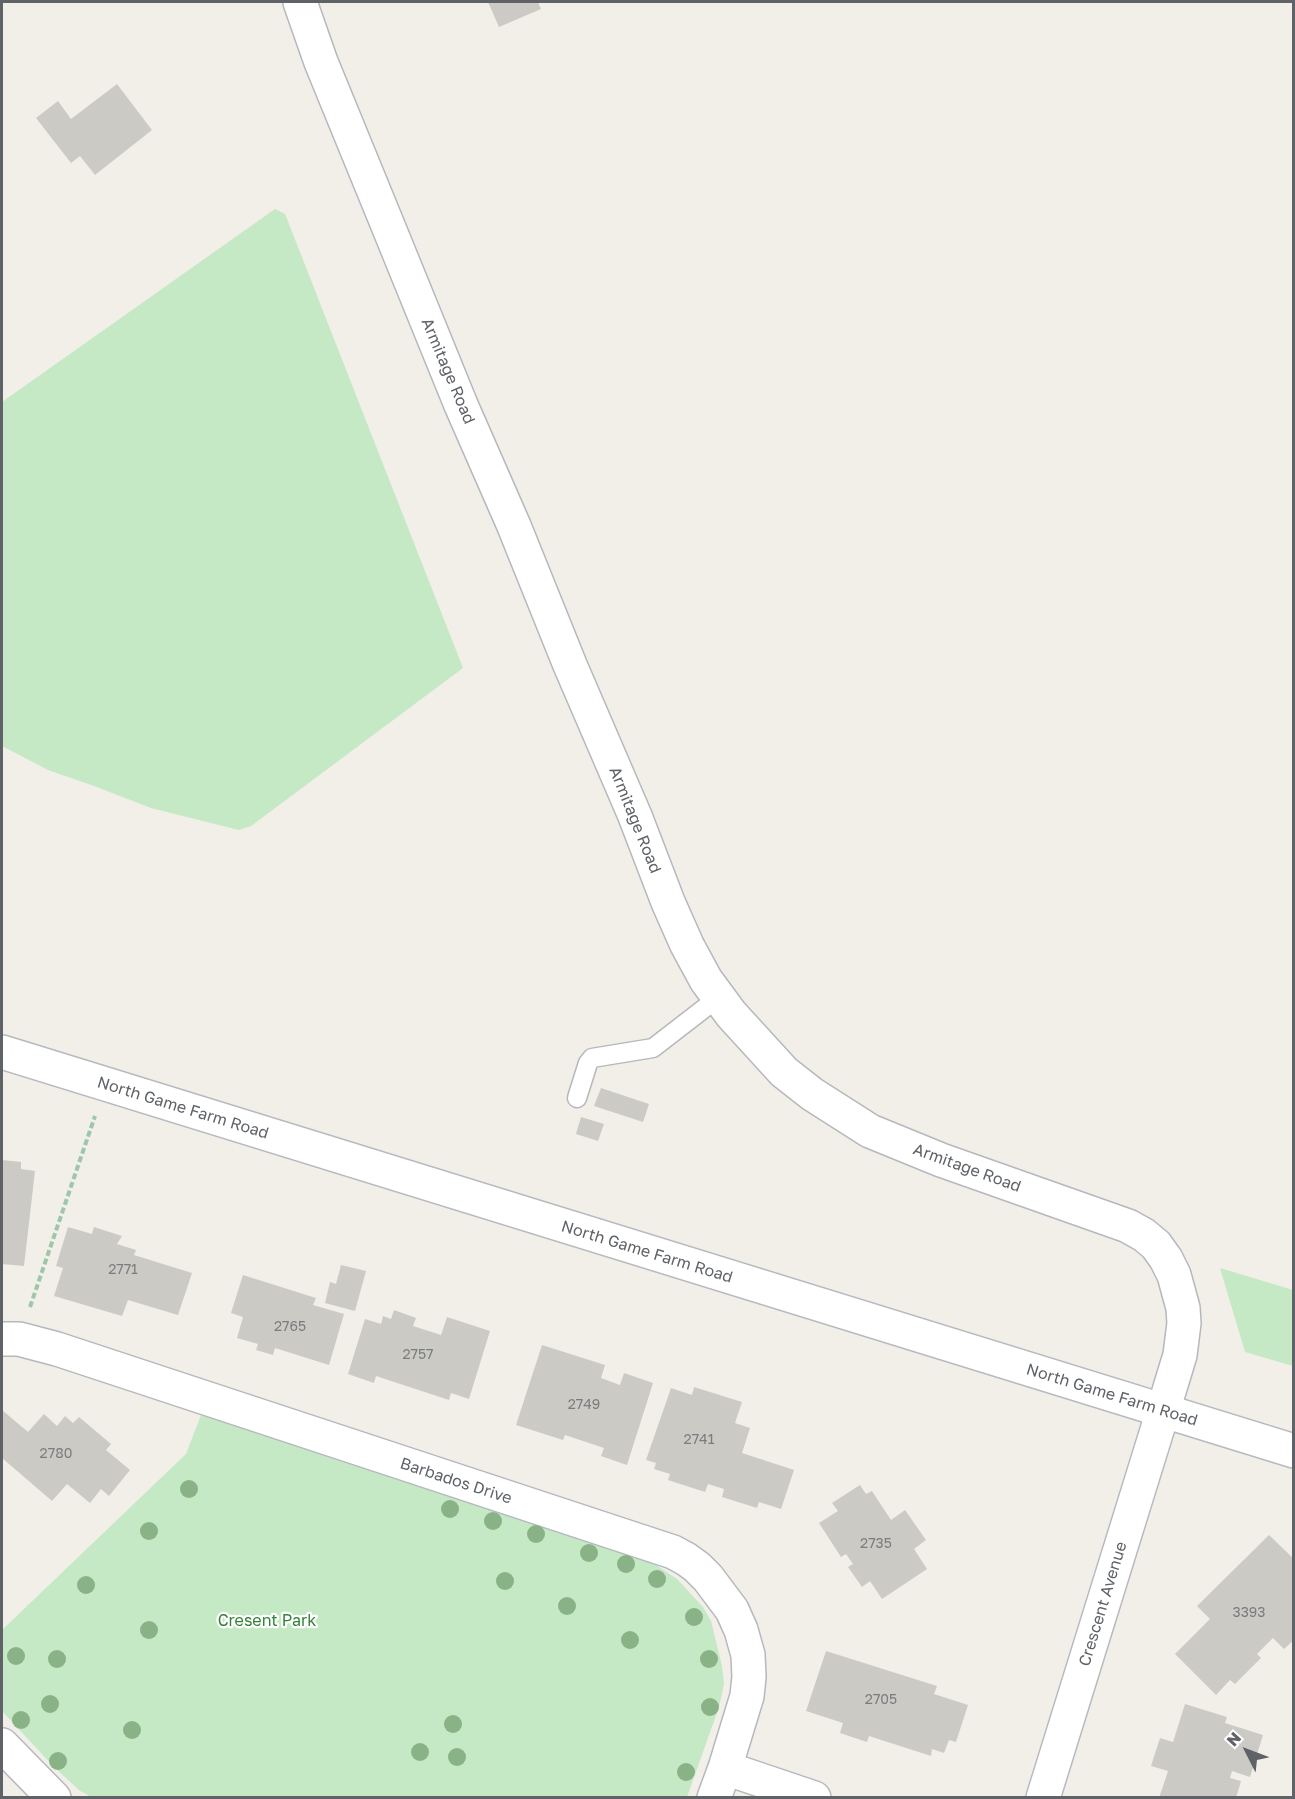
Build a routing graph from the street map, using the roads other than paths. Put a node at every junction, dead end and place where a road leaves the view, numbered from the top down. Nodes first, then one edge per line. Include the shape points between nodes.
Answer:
1 (300, 2) edge
2 (718, 997) junction
3 (2, 1052) edge
4 (577, 1098) dead end
5 (10, 1339) edge
6 (1163, 1411) junction
7 (1293, 1451) edge
8 (2, 1744) edge
9 (720, 1783) edge
10 (44, 1794) edge
11 (814, 1797) edge
12 (1043, 1797) edge

1 - 2 street, Armitage Road via 386,223 668,902 687,945
2 - 4 lane via 652,1048 592,1058
2 - 6 street, Armitage Road via 784,1072 870,1131 940,1160 1128,1226 1156,1245 1174,1275 1184,1323 1180,1355
3 - 6 street, North Game Farm Road
5 - 9 street, Barbados Drive via 57,1349 673,1552 697,1567 738,1602 748,1655 747,1696
6 - 7 street, North Game Farm Road
6 - 12 street, Crescent Avenue
8 - 10 street
9 - 11 street

